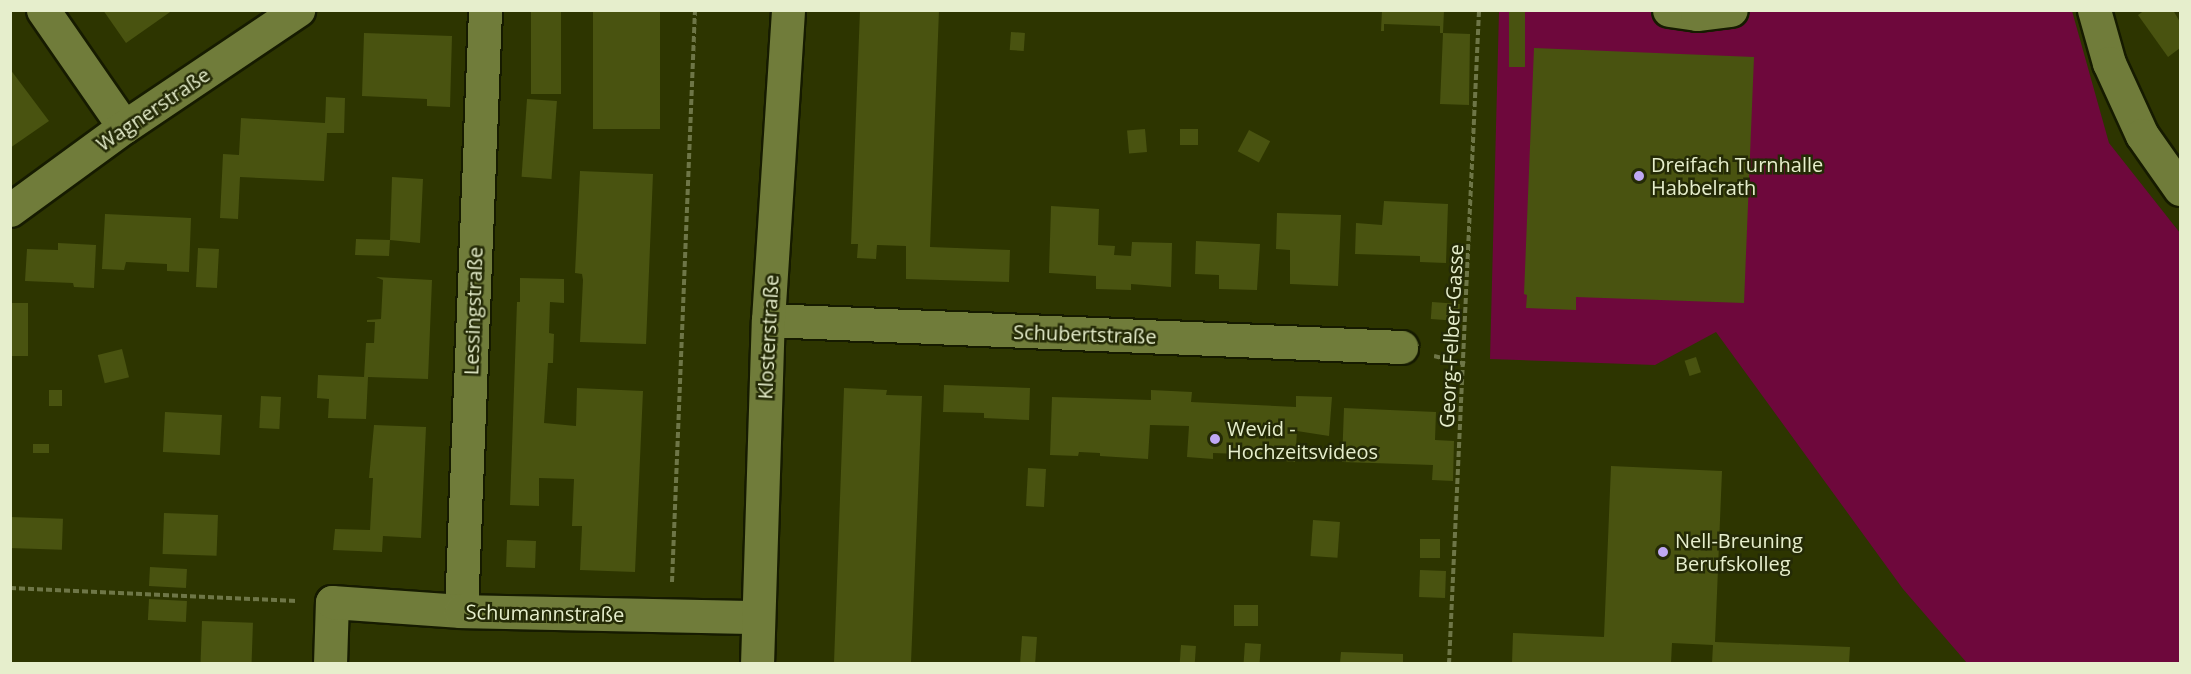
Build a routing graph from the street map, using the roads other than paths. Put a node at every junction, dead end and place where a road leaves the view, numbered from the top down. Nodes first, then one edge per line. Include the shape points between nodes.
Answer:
1 (43, 10) edge
2 (298, 10) edge
3 (485, 10) edge
4 (788, 10) edge
5 (1669, 10) edge
6 (1731, 10) edge
7 (2094, 10) edge
8 (124, 127) junction
9 (2181, 189) edge
10 (10, 210) edge
11 (768, 320) junction
12 (1401, 347) dead end
13 (460, 611) junction
14 (758, 617) junction
15 (330, 663) edge
16 (757, 663) edge

1 - 8 street
2 - 8 street, Wagnerstraße
3 - 13 street, Lessingstraße
4 - 11 street, Klosterstraße
5 - 6 street via 1697,14
7 - 9 street via 2109,63 2142,135
8 - 10 street, Wagnerstraße
11 - 12 street, Schubertstraße
11 - 14 street, Klosterstraße
13 - 14 street, Schumannstraße
13 - 15 street, Schumannstraße via 332,602
14 - 16 street, Klosterstraße

